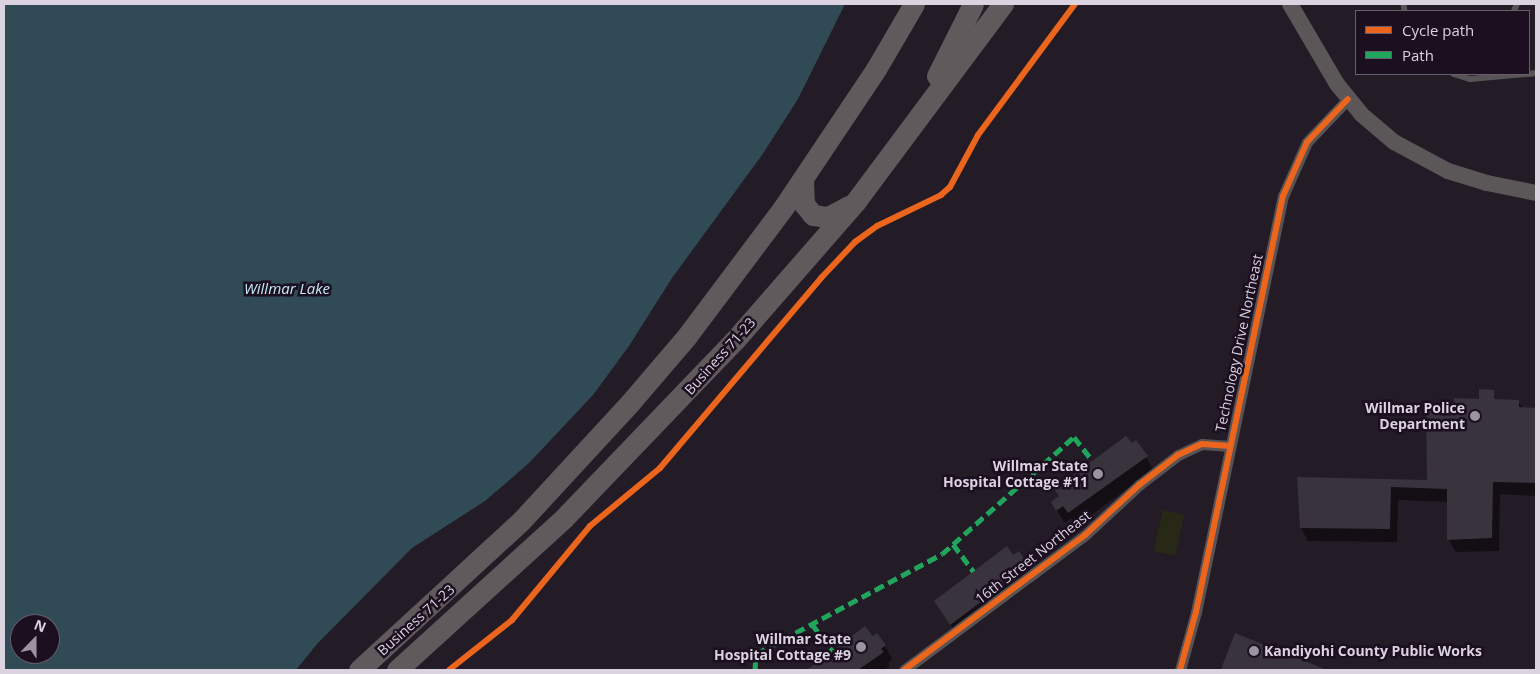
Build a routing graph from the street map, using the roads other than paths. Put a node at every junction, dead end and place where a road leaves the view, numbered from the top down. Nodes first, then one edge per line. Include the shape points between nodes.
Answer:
1 (914, 4) edge
2 (973, 4) edge
3 (1003, 4) edge
4 (1290, 4) edge
5 (1457, 75) edge
6 (1498, 75) edge
7 (1348, 99) junction
8 (884, 164) junction
9 (803, 179) junction
10 (1536, 193) edge
11 (856, 201) junction
12 (1230, 446) junction
13 (359, 670) edge
14 (397, 670) edge
15 (904, 670) edge
16 (1180, 670) edge

1 - 9 highway, Business 71-23 via 876,69
2 - 8 highway via 933,84
3 - 8 highway, Business 71-23
4 - 7 street via 1315,51
5 - 6 lane via 1470,79
7 - 10 street via 1377,128 1430,163 1487,184
7 - 12 street, Technology Drive Northeast via 1311,136 1287,182
8 - 11 highway, Business 71-23
9 - 11 highway via 804,204 813,215 835,214
9 - 13 highway, Business 71-23 via 728,283 629,404 521,521
11 - 14 highway, Business 71-23 via 754,319 623,460 504,575
12 - 15 street, 16th Street Northeast via 1202,444 1178,454 1085,535
12 - 16 street, Technology Drive Northeast via 1194,620

